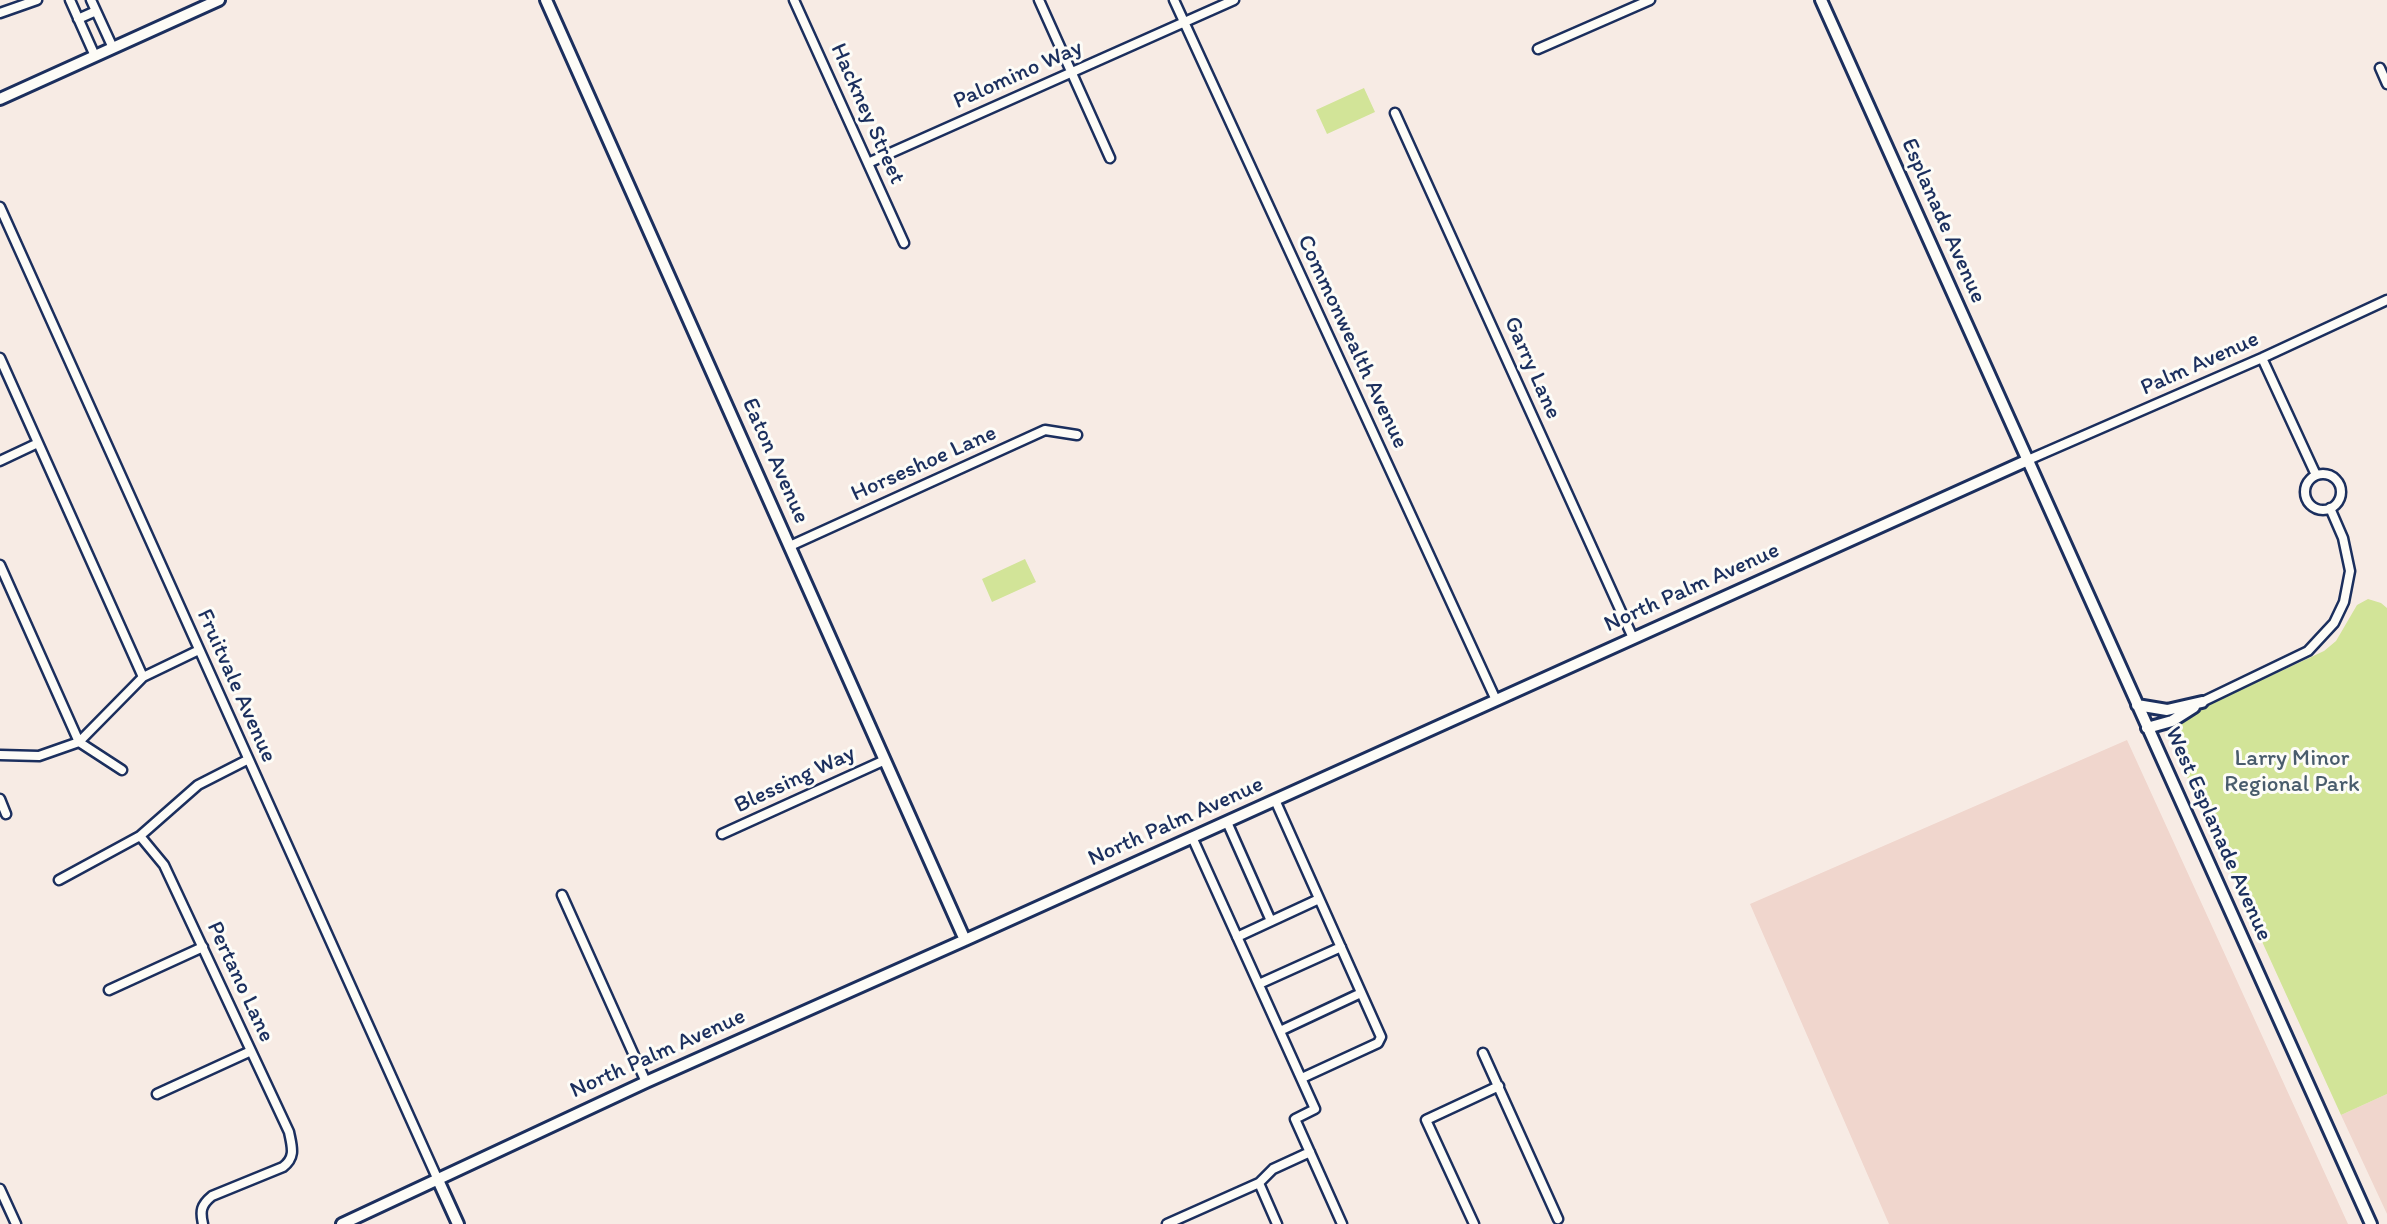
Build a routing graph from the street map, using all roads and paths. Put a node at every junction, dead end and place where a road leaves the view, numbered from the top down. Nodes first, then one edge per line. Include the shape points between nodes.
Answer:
1 (37, 0) edge
2 (70, 0) edge
3 (91, 0) edge
4 (219, 0) edge
5 (546, 0) edge
6 (794, 0) edge
7 (1039, 0) edge
8 (1174, 0) edge
9 (1234, 0) edge
10 (1650, 0) edge
11 (1821, 0) edge
12 (96, 11) junction
13 (0, 13) edge
14 (78, 19) junction
15 (1184, 22) junction
16 (113, 48) junction
17 (1538, 49) dead end
18 (95, 56) junction
19 (2380, 68) dead end
20 (1072, 72) junction
21 (2387, 84) edge
22 (0, 99) edge
23 (1395, 113) dead end
24 (1110, 159) dead end
25 (868, 163) junction
26 (0, 207) edge
27 (904, 243) dead end
28 (2387, 300) edge
29 (0, 358) edge
30 (2262, 358) junction
31 (1077, 435) dead end
32 (38, 443) junction
33 (2028, 460) junction
34 (0, 461) edge
35 (2316, 475) junction
36 (2330, 508) junction
37 (790, 546) junction
38 (0, 565) edge
39 (1633, 638) junction
40 (199, 650) junction
41 (143, 677) junction
42 (1496, 700) junction
43 (2202, 702) junction
44 (2137, 705) junction
45 (2147, 728) junction
46 (79, 742) junction
47 (0, 755) edge
48 (247, 760) junction
49 (885, 760) junction
50 (122, 769) dead end
51 (0, 799) edge
52 (1275, 800) junction
53 (6, 814) dead end
54 (1227, 822) junction
55 (722, 834) dead end
56 (141, 836) junction
57 (1192, 837) junction
58 (59, 880) dead end
59 (562, 895) dead end
60 (1319, 900) junction
61 (1271, 921) junction
62 (1237, 937) junction
63 (965, 940) junction
64 (202, 947) junction
65 (1340, 947) junction
66 (1259, 984) junction
67 (109, 990) dead end
68 (1361, 993) junction
69 (1280, 1031) junction
70 (251, 1051) junction
71 (1483, 1053) dead end
72 (1302, 1078) junction
73 (646, 1082) junction
74 (1499, 1086) junction
75 (157, 1094) dead end
76 (1310, 1152) junction
77 (438, 1180) junction
78 (1259, 1183) junction
79 (0, 1189) edge
80 (1560, 1222) edge
81 (16, 1224) edge
82 (203, 1224) edge
83 (342, 1224) edge
84 (458, 1224) edge
85 (1167, 1224) edge
86 (1277, 1224) edge
87 (1342, 1224) edge
88 (1474, 1224) edge
89 (1548, 1224) edge
90 (2371, 1224) edge

1 - 13 street
2 - 14 street
3 - 12 street
4 - 16 street
5 - 37 street, Eaton Avenue
6 - 25 street, Hackney Street
7 - 20 street
8 - 15 street, Commonwealth Avenue
9 - 15 street, Palomino Way
10 - 17 street
11 - 33 street, Esplanade Avenue
12 - 14 street
12 - 16 street
14 - 18 street
15 - 20 street, Palomino Way
15 - 42 street, Commonwealth Avenue
16 - 18 street
18 - 22 street
19 - 21 street
20 - 24 street
20 - 25 street, Palomino Way
23 - 39 street, Garry Lane
25 - 27 street, Hackney Street
26 - 40 street, Fruitvale Avenue
28 - 30 street, Palm Avenue
29 - 32 street
30 - 33 street, Palm Avenue
30 - 35 street
31 - 37 street, Horseshoe Lane via 1045,430
32 - 34 street
32 - 41 street
33 - 39 street, North Palm Avenue
33 - 44 street, West Esplanade Avenue
35 - 36 street via 2334,477 2340,488 2339,500
35 - 36 street via 2307,482 2306,499 2319,510
36 - 43 street via 2350,571 2334,623 2308,651
37 - 49 street, Eaton Avenue
38 - 46 street
39 - 42 street, North Palm Avenue
40 - 41 street
40 - 48 street, Fruitvale Avenue
41 - 46 street
42 - 52 street, North Palm Avenue
43 - 44 street via 2167,710
43 - 45 street via 2172,721
44 - 45 street, West Esplanade Avenue
45 - 90 street, West Esplanade Avenue
46 - 47 street via 38,756
46 - 50 street
48 - 56 street via 198,785
48 - 77 street, Fruitvale Avenue
49 - 55 street, Blessing Way
49 - 63 street, Eaton Avenue
51 - 53 street
52 - 54 street, North Palm Avenue
52 - 60 street
54 - 57 street, North Palm Avenue
54 - 61 street
56 - 58 street
56 - 64 street, Pertano Lane via 164,865
57 - 62 street
57 - 63 street, North Palm Avenue
59 - 73 street
60 - 61 street
60 - 65 street
61 - 62 street
62 - 66 street
63 - 73 street, North Palm Avenue
64 - 67 street
64 - 70 street, Pertano Lane
65 - 66 street
65 - 68 street
66 - 69 street
68 - 69 street
68 - 72 street via 1381,1037 1378,1043
69 - 72 street
70 - 75 street
70 - 82 street, Pertano Lane via 289,1132 293,1151 283,1167 203,1203
71 - 74 street
72 - 76 street via 1315,1109 1295,1119
73 - 77 street, North Palm Avenue
74 - 80 street
74 - 88 street via 1426,1120
76 - 78 street via 1273,1169
76 - 87 street
77 - 83 street, North Palm Avenue
77 - 84 street
78 - 85 street
78 - 86 street
79 - 81 street
80 - 89 street

